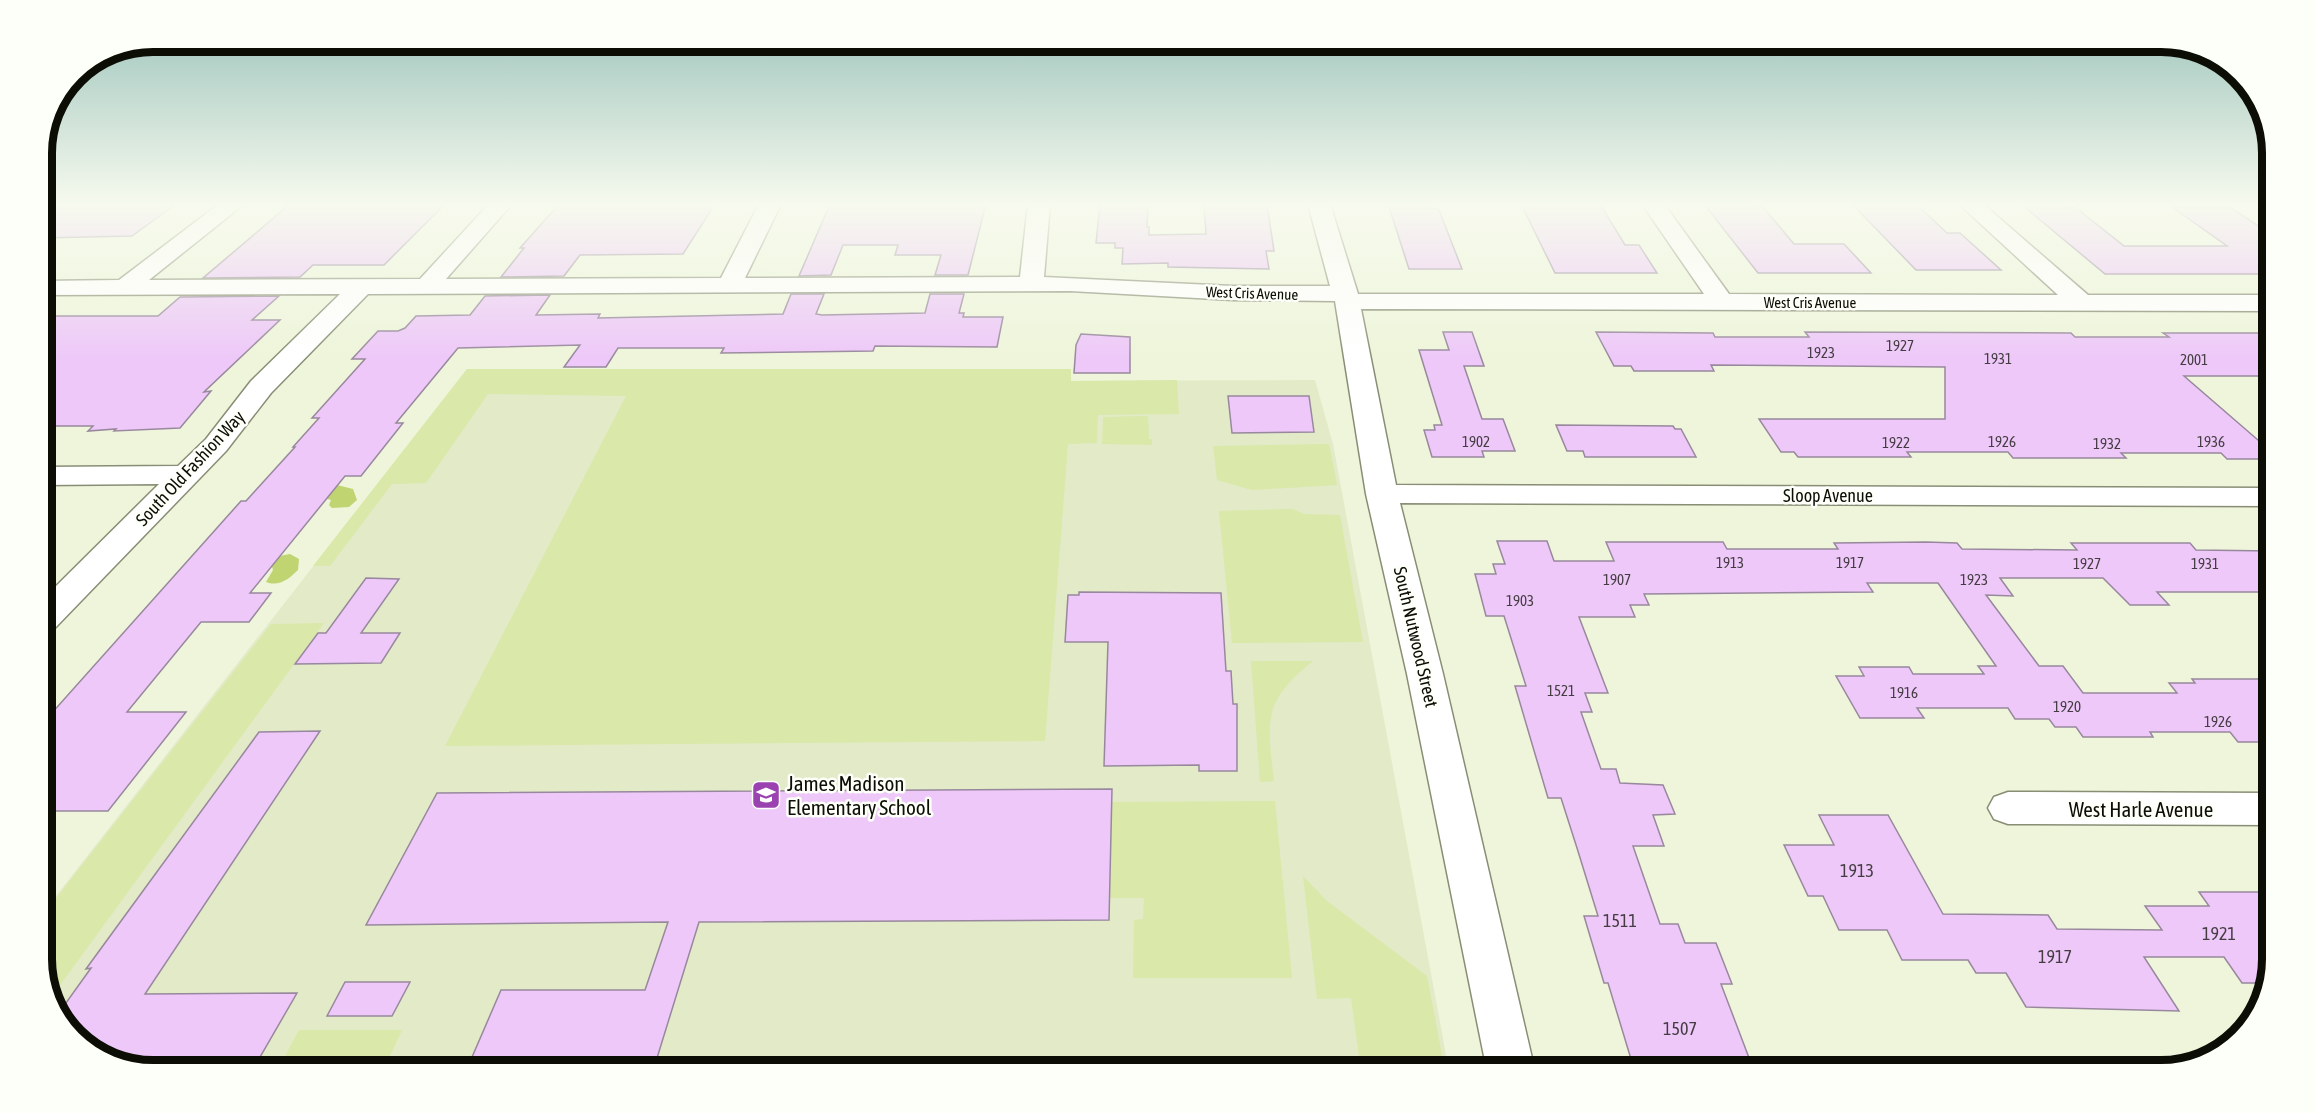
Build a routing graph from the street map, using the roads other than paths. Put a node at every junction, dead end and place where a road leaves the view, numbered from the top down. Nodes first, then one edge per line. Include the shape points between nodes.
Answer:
1 (166, 256) edge
2 (454, 256) edge
3 (744, 256) edge
4 (1034, 256) edge
5 (1334, 256) edge
6 (1690, 256) edge
7 (2029, 256) edge
8 (1031, 284) junction
9 (729, 286) junction
10 (361, 287) junction
11 (426, 287) junction
12 (53, 288) edge
13 (124, 288) junction
14 (1346, 298) junction
15 (1722, 302) junction
16 (2262, 303) edge
17 (2083, 304) junction
18 (186, 475) junction
19 (53, 476) edge
20 (1382, 494) junction
21 (2262, 497) edge
22 (53, 610) edge
23 (2008, 808) dead end
24 (2262, 809) edge
25 (1509, 1060) edge

1 - 13 street
2 - 11 street
3 - 9 street
4 - 8 street
5 - 14 street, South Nutwood Street
6 - 15 street
7 - 17 street
8 - 9 street, West Cris Avenue
8 - 14 street, West Cris Avenue
9 - 11 street, West Cris Avenue
10 - 11 street, West Cris Avenue
10 - 13 street, West Cris Avenue
10 - 18 street, South Old Fashion Way via 261,387 231,429
12 - 13 street, West Cris Avenue
14 - 15 street, West Cris Avenue
14 - 20 street, South Nutwood Street
15 - 17 street, West Cris Avenue
16 - 17 street, West Cris Avenue
18 - 19 street
18 - 22 street, South Old Fashion Way
20 - 21 street, Sloop Avenue
20 - 25 street, South Nutwood Street
23 - 24 street, West Harle Avenue

